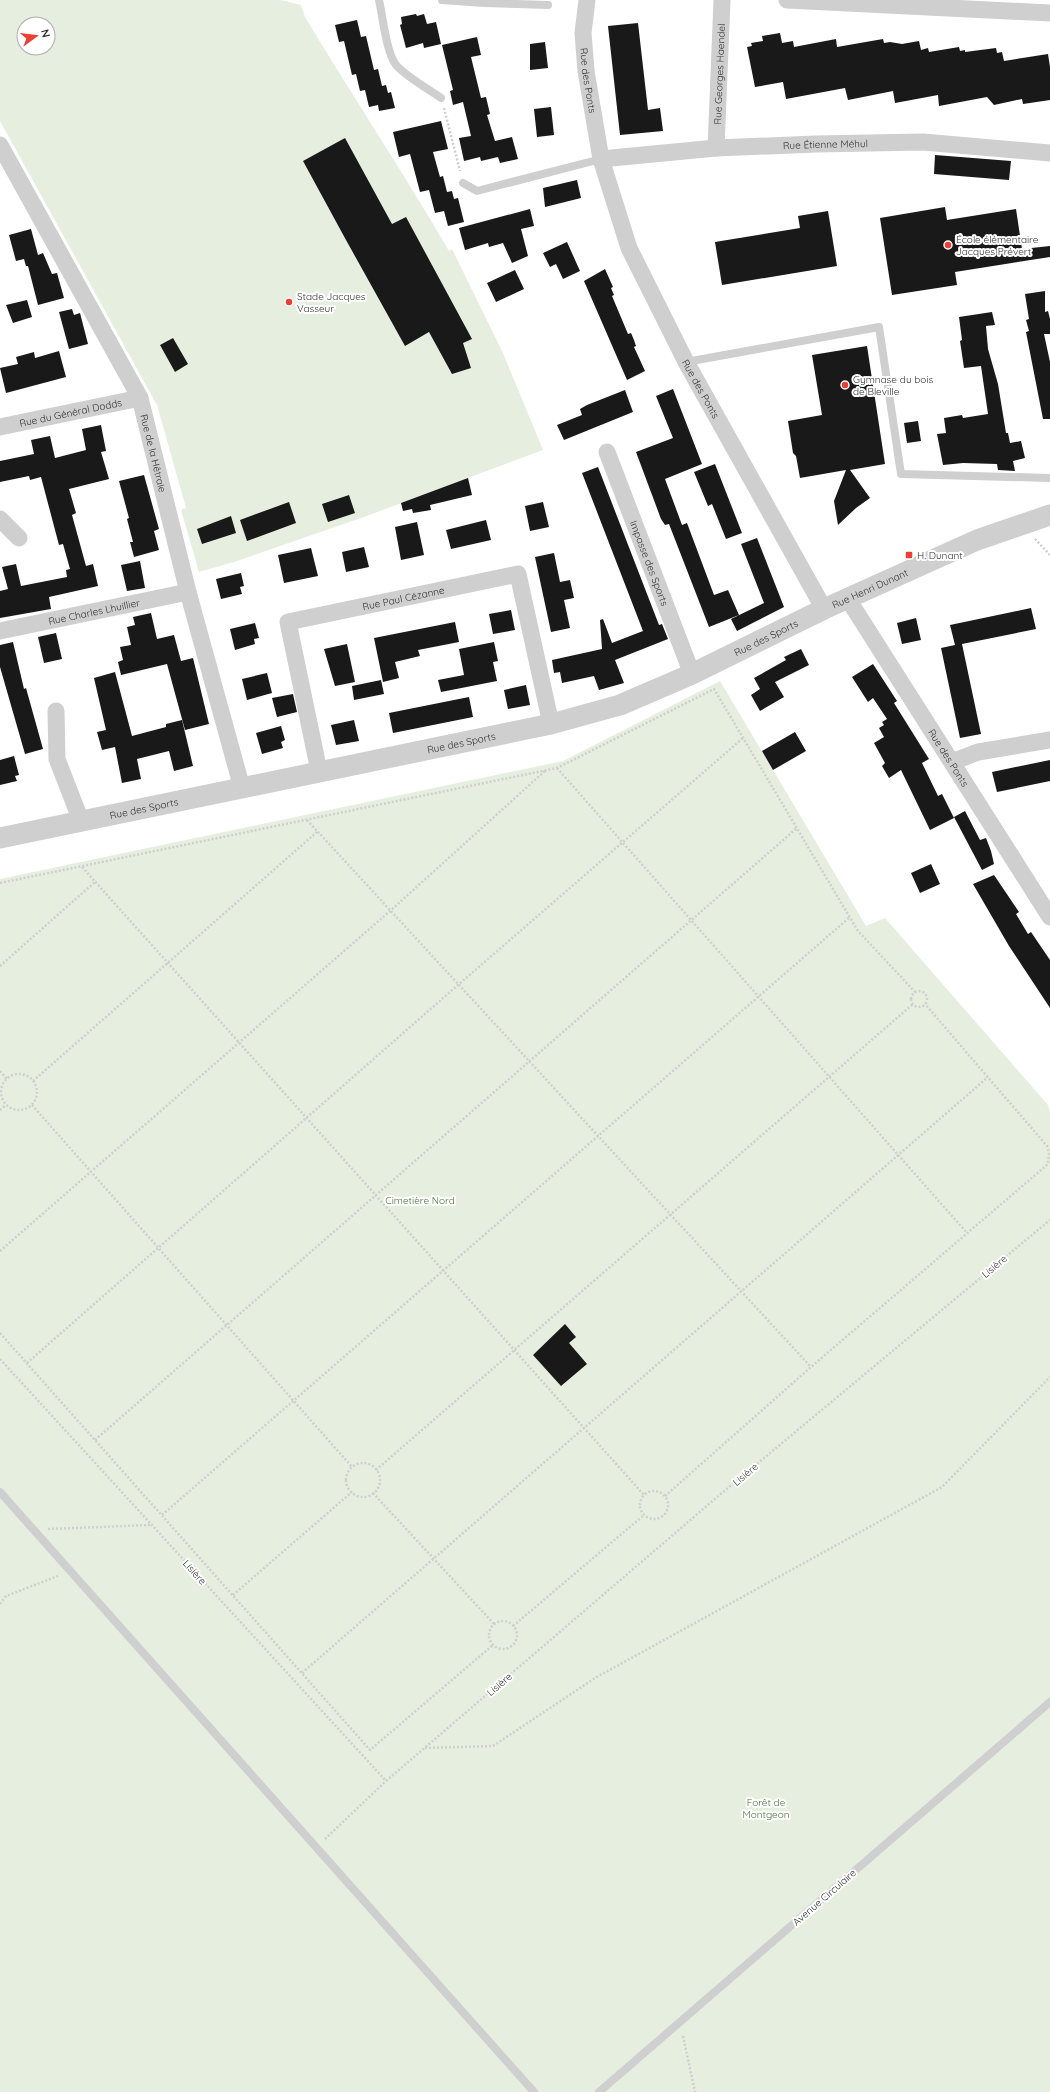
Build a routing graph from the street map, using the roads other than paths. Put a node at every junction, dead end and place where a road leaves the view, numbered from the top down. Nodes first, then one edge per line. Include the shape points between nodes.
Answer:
1 (379, 0) edge
2 (442, 0) edge
3 (587, 0) edge
4 (722, 0) edge
5 (787, 0) edge
6 (484, 2) edge
7 (548, 5) dead end
8 (1050, 13) edge
9 (441, 98) road end
10 (0, 145) edge
11 (716, 148) junction
12 (1050, 153) edge
13 (601, 159) junction
14 (463, 183) road end
15 (686, 362) junction
16 (140, 398) junction
17 (0, 427) edge
18 (606, 452) dead end
19 (1050, 478) edge
20 (1050, 515) edge
21 (0, 519) edge
22 (19, 538) dead end
23 (188, 592) junction
24 (848, 599) junction
25 (824, 609) junction
26 (0, 631) edge
27 (692, 674) junction
28 (56, 711) dead end
29 (551, 724) junction
30 (1050, 740) edge
31 (952, 762) junction
32 (319, 771) junction
33 (242, 788) junction
34 (80, 821) junction
35 (0, 838) edge
36 (1050, 917) edge
37 (0, 1492) edge
38 (1050, 1702) edge
39 (534, 2092) edge
40 (599, 2092) edge

1 - 9 lane via 391,57 407,74
2 - 6 lane
3 - 13 street, Rue des Ponts via 584,33 586,71
4 - 11 street, Rue Georges Haendel
5 - 8 street
6 - 7 lane
10 - 16 street, Rue de la Hêtraie
11 - 12 street, Rue Étienne Méhul via 923,142
11 - 13 street, Rue Étienne Méhul
13 - 14 lane via 477,191
13 - 15 street, Rue des Ponts via 629,248
15 - 19 lane via 879,327 901,474
15 - 25 street, Rue des Ponts
16 - 17 street, Rue du Général Dodds
16 - 23 street, Rue de la Hêtraie
18 - 27 street, Impasse des Sports
20 - 24 street, Rue Henri Dunant via 977,540
21 - 22 street
23 - 26 street, Rue Charles Lhuillier
23 - 33 street, Rue de la Hêtraie
24 - 25 street, Rue Henri Dunant
24 - 31 street, Rue des Ponts
25 - 27 street, Rue des Sports
27 - 29 street, Rue des Sports via 620,705
28 - 34 street via 57,758
29 - 32 street, Rue des Sports
29 - 32 street, Rue Paul Cézanne via 518,574 288,622
30 - 31 street via 978,752
31 - 36 street, Rue des Ponts
32 - 33 street, Rue des Sports
33 - 34 street, Rue des Sports
34 - 35 street, Rue des Sports
37 - 39 lane
38 - 40 lane, Avenue Circulaire

